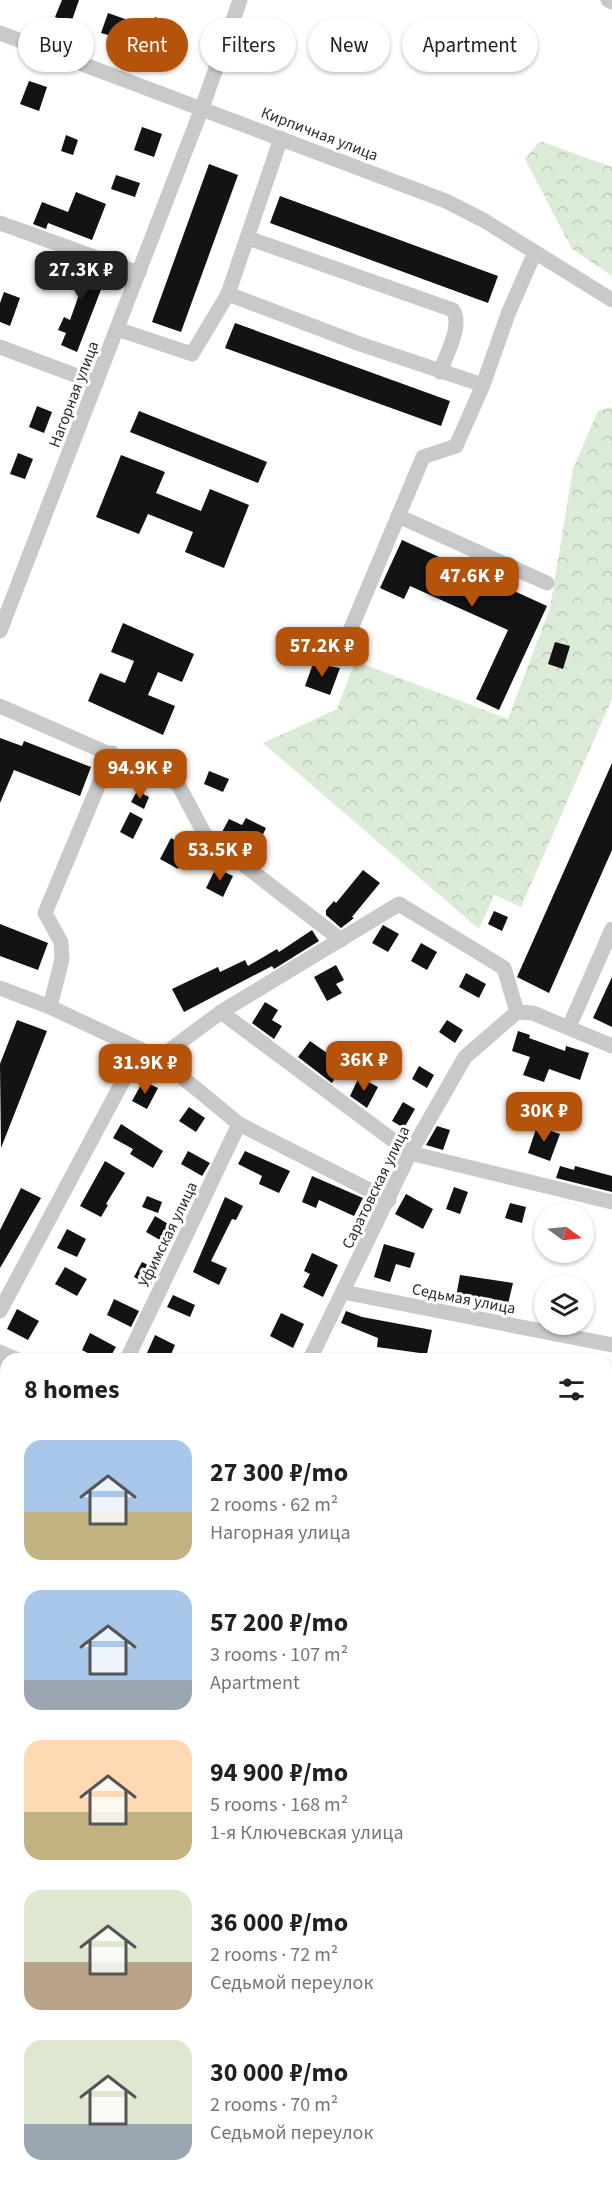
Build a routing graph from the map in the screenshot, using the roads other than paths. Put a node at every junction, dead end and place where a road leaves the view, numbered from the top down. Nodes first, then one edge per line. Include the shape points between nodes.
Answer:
1 (240, 0) edge
2 (0, 33) edge
3 (202, 108) junction
4 (281, 138) junction
5 (0, 223) edge
6 (248, 238) junction
7 (535, 252) junction
8 (139, 273) junction
9 (228, 294) junction
10 (612, 300) edge
11 (117, 329) junction
12 (0, 347) edge
13 (440, 372) junction
14 (96, 383) junction
15 (483, 386) junction
16 (399, 516) junction
17 (547, 583) dead end
18 (0, 631) edge
19 (327, 656) dead end
20 (0, 706) edge
21 (112, 753) junction
22 (612, 929) edge
23 (341, 940) junction
24 (606, 963) edge
25 (0, 988) edge
26 (50, 1007) junction
27 (221, 1012) junction
28 (517, 1012) junction
29 (569, 1027) junction
30 (612, 1046) edge
31 (159, 1058) junction
32 (239, 1124) junction
33 (410, 1153) junction
34 (389, 1200) junction
35 (612, 1202) edge
36 (343, 1292) junction
37 (0, 1311) edge
38 (612, 1345) edge
39 (130, 1353) edge
40 (313, 1353) edge

1 - 3 street, Нагорная улица
2 - 3 street, Кирпичная улица
3 - 4 street, Кирпичная улица
3 - 8 street, Нагорная улица
4 - 6 street
4 - 7 street, Кирпичная улица via 446,201
5 - 8 street
6 - 9 street
6 - 13 street via 453,310 455,327
7 - 10 street, Кирпичная улица
7 - 15 street
8 - 11 street, Нагорная улица
9 - 11 street via 192,354
9 - 13 street
11 - 14 street, Нагорная улица
12 - 14 street
13 - 15 street
14 - 18 street, Нагорная улица
15 - 16 street via 456,446 423,458
16 - 17 street
16 - 19 street via 347,638
20 - 21 street
21 - 23 street via 178,784 205,835
21 - 26 street via 45,913 60,942 62,959
22 - 24 street
23 - 27 street
23 - 28 street via 399,904 504,968
24 - 29 street
25 - 26 street
26 - 31 street
27 - 31 street
27 - 33 street
28 - 29 street via 533,1013
28 - 33 street, Саратовская улица via 465,1057
29 - 30 street
31 - 32 street
31 - 37 street via 132,1064
32 - 34 street
32 - 39 street, Уфимская улица
33 - 34 street, Саратовская улица
33 - 35 street
34 - 36 street, Саратовская улица
36 - 38 street, Седьмая улица
36 - 40 street, Саратовская улица

